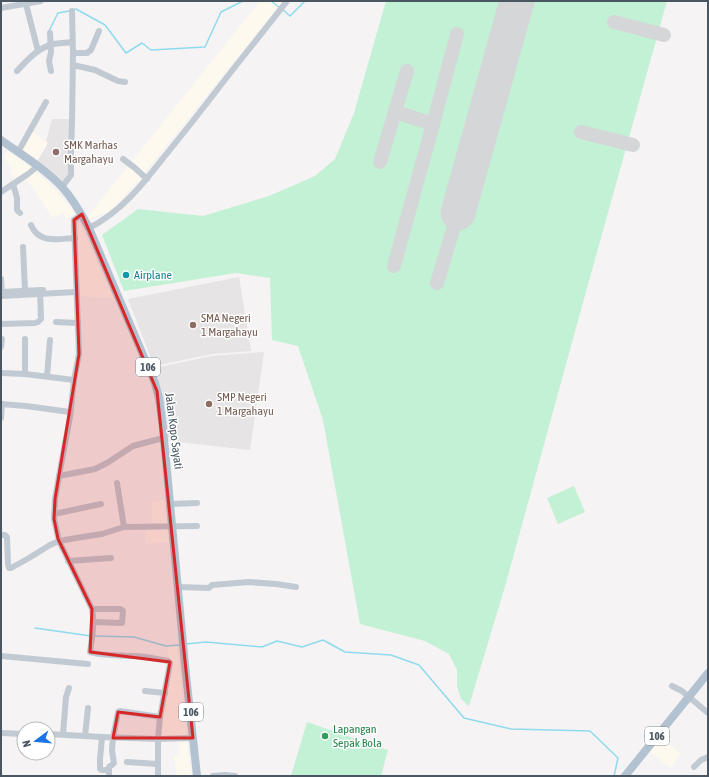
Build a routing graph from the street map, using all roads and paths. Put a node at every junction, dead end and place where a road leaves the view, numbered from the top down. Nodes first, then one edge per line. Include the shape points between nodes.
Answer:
1 (41, 1) edge
2 (287, 1) edge
3 (34, 2) edge
4 (26, 4) junction
5 (1, 8) edge
6 (72, 12) dead end
7 (99, 31) dead end
8 (50, 33) dead end
9 (72, 42) junction
10 (51, 45) junction
11 (38, 51) junction
12 (73, 53) junction
13 (73, 65) junction
14 (17, 71) dead end
15 (51, 71) dead end
16 (125, 82) dead end
17 (46, 102) dead end
18 (1, 140) edge
19 (18, 152) junction
20 (123, 160) dead end
21 (38, 166) junction
22 (147, 179) junction
23 (13, 184) junction
24 (62, 187) junction
25 (1, 192) edge
26 (20, 213) dead end
27 (82, 214) junction
28 (31, 225) dead end
29 (89, 228) junction
30 (74, 238) junction
31 (23, 247) dead end
32 (1, 279) edge
33 (25, 290) junction
34 (76, 291) junction
35 (40, 292) junction
36 (1, 294) edge
37 (56, 322) dead end
38 (78, 323) junction
39 (1, 324) edge
40 (2, 339) edge
41 (25, 339) dead end
42 (50, 340) dead end
43 (1, 347) edge
44 (1, 373) edge
45 (25, 374) junction
46 (47, 376) junction
47 (74, 380) junction
48 (1, 404) edge
49 (70, 412) junction
50 (1, 418) edge
51 (163, 438) junction
52 (58, 476) junction
53 (117, 483) dead end
54 (197, 503) dead end
55 (101, 504) dead end
56 (171, 504) junction
57 (54, 514) junction
58 (197, 526) dead end
59 (124, 527) junction
60 (172, 527) junction
61 (1, 535) edge
62 (59, 541) junction
63 (111, 558) dead end
64 (68, 561) junction
65 (1, 566) edge
66 (8, 566) junction
67 (178, 587) junction
68 (296, 587) dead end
69 (92, 609) junction
70 (93, 622) junction
71 (1, 656) edge
72 (88, 664) dead end
73 (708, 673) edge
74 (672, 686) dead end
75 (69, 688) dead end
76 (145, 691) dead end
77 (165, 693) junction
78 (691, 695) junction
79 (88, 708) dead end
80 (708, 713) edge
81 (160, 717) junction
82 (1, 733) edge
83 (16, 734) edge
84 (56, 734) edge
85 (63, 734) junction
86 (85, 736) junction
87 (102, 737) junction
88 (113, 738) junction
89 (193, 738) junction
90 (158, 740) junction
91 (708, 757) edge
92 (127, 762) dead end
93 (158, 764) junction
94 (694, 768) dead end
95 (108, 773) edge
96 (158, 776) edge
97 (197, 776) edge
98 (213, 776) edge
99 (235, 776) edge
100 (625, 776) edge

1 - 3 street
2 - 22 street
3 - 4 street
4 - 5 street
4 - 11 street
6 - 9 street
7 - 12 street via 91,50 87,53
8 - 10 street
9 - 10 street
9 - 12 street
10 - 11 street
10 - 15 street
11 - 14 street
12 - 13 street
13 - 16 street via 95,70
13 - 24 street via 70,150 72,171
17 - 19 street
18 - 19 main road, Jalan Kopo Sayati / 106
19 - 21 main road, Jalan Kopo Sayati / 106
20 - 22 street
21 - 23 street
21 - 24 main road, Jalan Kopo Sayati / 106
22 - 29 street via 114,213
23 - 25 street
23 - 26 street via 17,210
24 - 27 main road, Jalan Kopo Sayati / 106
27 - 29 main road, Jalan Kopo Sayati / 106
27 - 30 street via 74,220
28 - 30 street via 36,234 44,238
29 - 51 main road, Jalan Kopo Sayati / 106 via 155,384
30 - 34 street
31 - 33 street
32 - 36 street
33 - 35 street
33 - 36 street
34 - 35 street
34 - 38 street
35 - 36 street
35 - 39 street via 40,321
37 - 38 street
38 - 47 street via 79,354
40 - 43 street
41 - 45 street
42 - 46 street
44 - 45 street
45 - 46 street
46 - 47 street
47 - 49 street
48 - 49 street
48 - 50 street
49 - 52 street
51 - 52 street via 133,446 99,467
51 - 56 main road, Jalan Kopo Sayati / 106
52 - 57 street
53 - 59 street
54 - 56 street
55 - 57 street
56 - 60 main road, Jalan Kopo Sayati / 106
57 - 62 street
58 - 60 street
59 - 60 street
59 - 62 street via 102,534
60 - 67 main road, Jalan Kopo Sayati / 106
61 - 66 street via 7,537
62 - 64 street
62 - 66 street via 11,568
63 - 64 street
64 - 69 street
65 - 66 street
67 - 68 street via 209,588 212,585 249,582
67 - 89 main road, Jalan Kopo Sayati / 106
69 - 70 street
69 - 70 street via 123,611 121,624
70 - 77 street via 91,653 142,656 169,662
71 - 72 street
73 - 78 main road, 106
74 - 78 street
75 - 85 street
76 - 77 street
77 - 81 street
78 - 80 street
78 - 100 main road, 106
79 - 86 street
81 - 88 street via 118,712
81 - 90 street
82 - 83 street
84 - 85 street
85 - 86 street
86 - 87 street
87 - 88 street
87 - 95 street via 100,769
88 - 90 street
88 - 95 street via 114,763 109,766
89 - 90 street
89 - 97 main road, Jalan Kopo Sayati / 106
90 - 93 street
91 - 94 street
92 - 93 street
93 - 96 street
98 - 99 street

